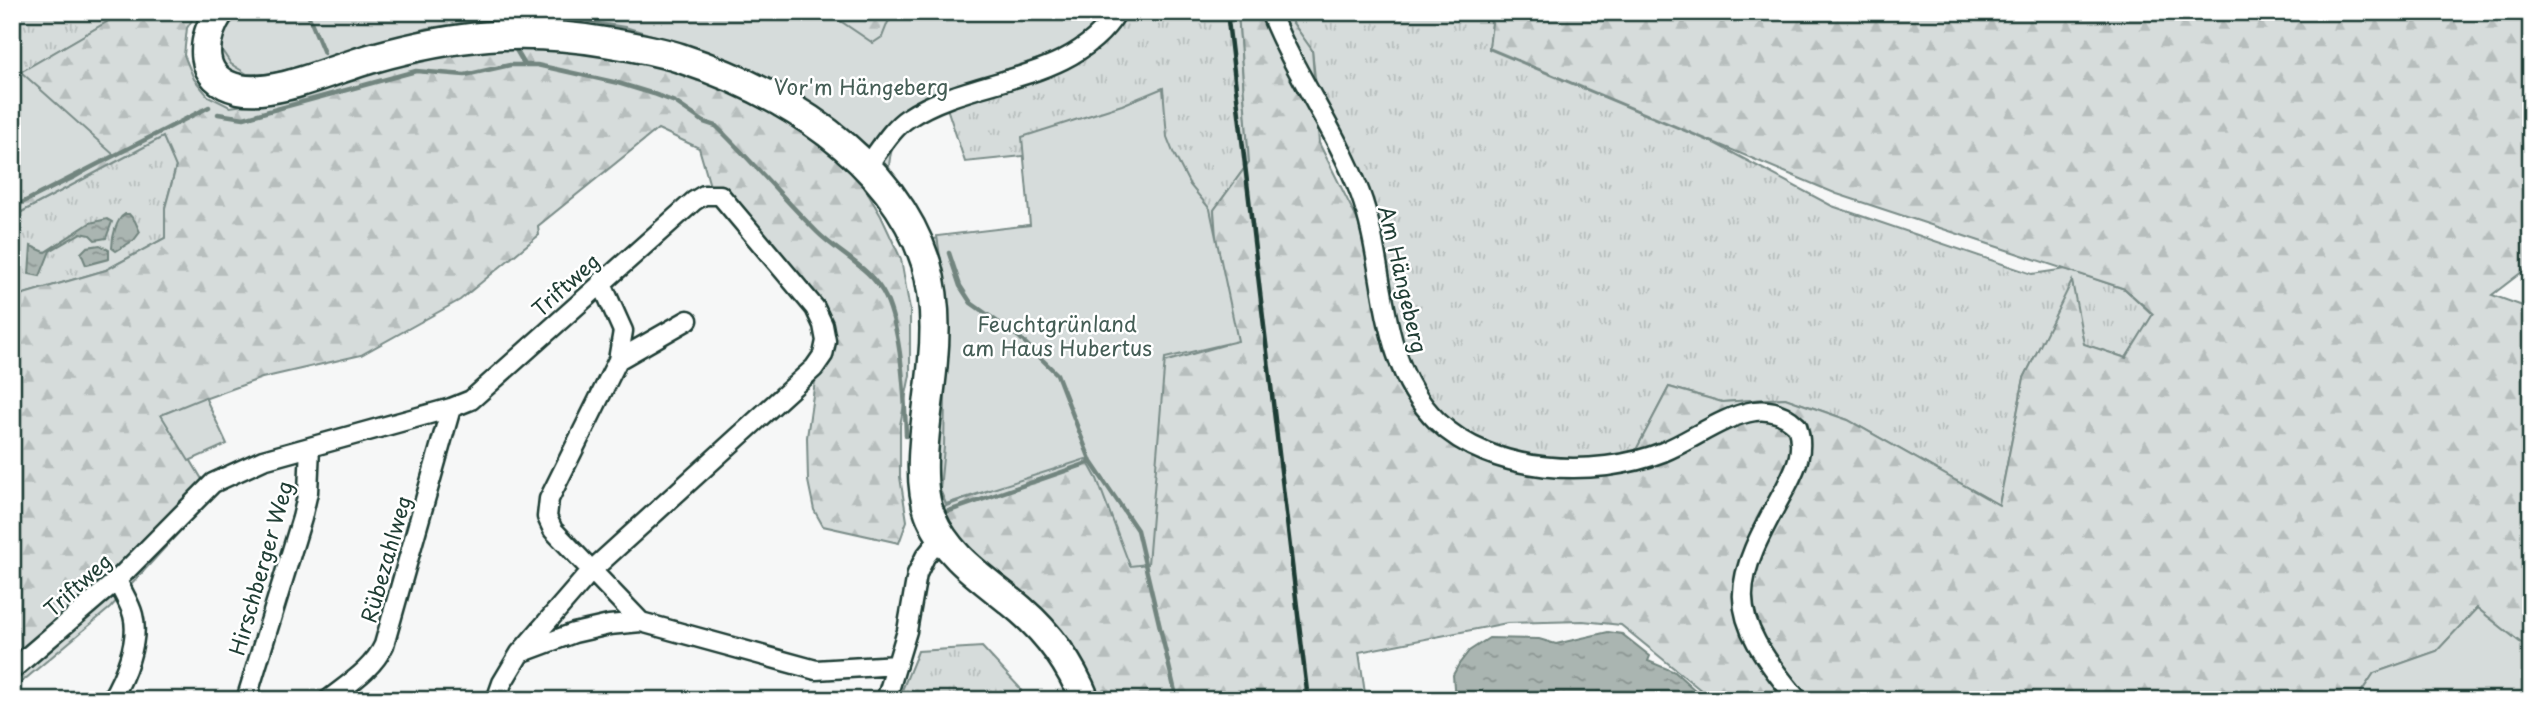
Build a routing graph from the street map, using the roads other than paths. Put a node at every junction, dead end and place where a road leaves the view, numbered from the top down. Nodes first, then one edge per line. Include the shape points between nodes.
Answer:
1 (219, 12) edge
2 (1117, 12) edge
3 (1270, 12) edge
4 (866, 167) junction
5 (601, 282) junction
6 (688, 320) dead end
7 (618, 360) junction
8 (451, 408) junction
9 (310, 447) junction
10 (941, 537) junction
11 (591, 571) junction
12 (117, 580) junction
13 (641, 622) junction
14 (520, 653) junction
15 (897, 665) junction
16 (12, 670) edge
17 (111, 700) edge
18 (246, 700) edge
19 (328, 700) edge
20 (496, 700) edge
21 (886, 700) edge
22 (1085, 700) edge
23 (1798, 700) edge

1 - 4 main road via 208,34 206,57 214,75 240,89 287,85 441,41 503,34 567,36 649,49 723,74 809,120
2 - 4 street via 1103,32 1075,53 905,119
3 - 23 street, Am Hängeberg via 1362,200 1397,358 1421,401 1448,431 1499,456 1576,469 1613,466 1661,453 1747,413 1776,412 1797,426 1798,464 1751,554 1742,596 1755,641
4 - 10 main road via 897,204 927,267 935,339 924,489
5 - 7 street via 623,331
5 - 8 street, Triftweg via 479,393
5 - 11 street, Triftweg via 694,201 704,195 720,195 815,308 826,341 814,368
6 - 7 street
7 - 11 street via 546,509 553,530
8 - 9 street, Triftweg
8 - 19 street, Rübezahlweg via 384,645 370,666
9 - 12 street, Triftweg via 263,460 208,487
9 - 18 street, Hirschberger Weg via 308,492
10 - 15 street via 917,574
10 - 22 main road via 961,562 1054,644
11 - 13 street
11 - 14 street
12 - 16 street, Triftweg
12 - 17 street via 135,626 132,648
13 - 14 street via 574,633
13 - 15 street via 816,670
14 - 20 street
15 - 21 street

